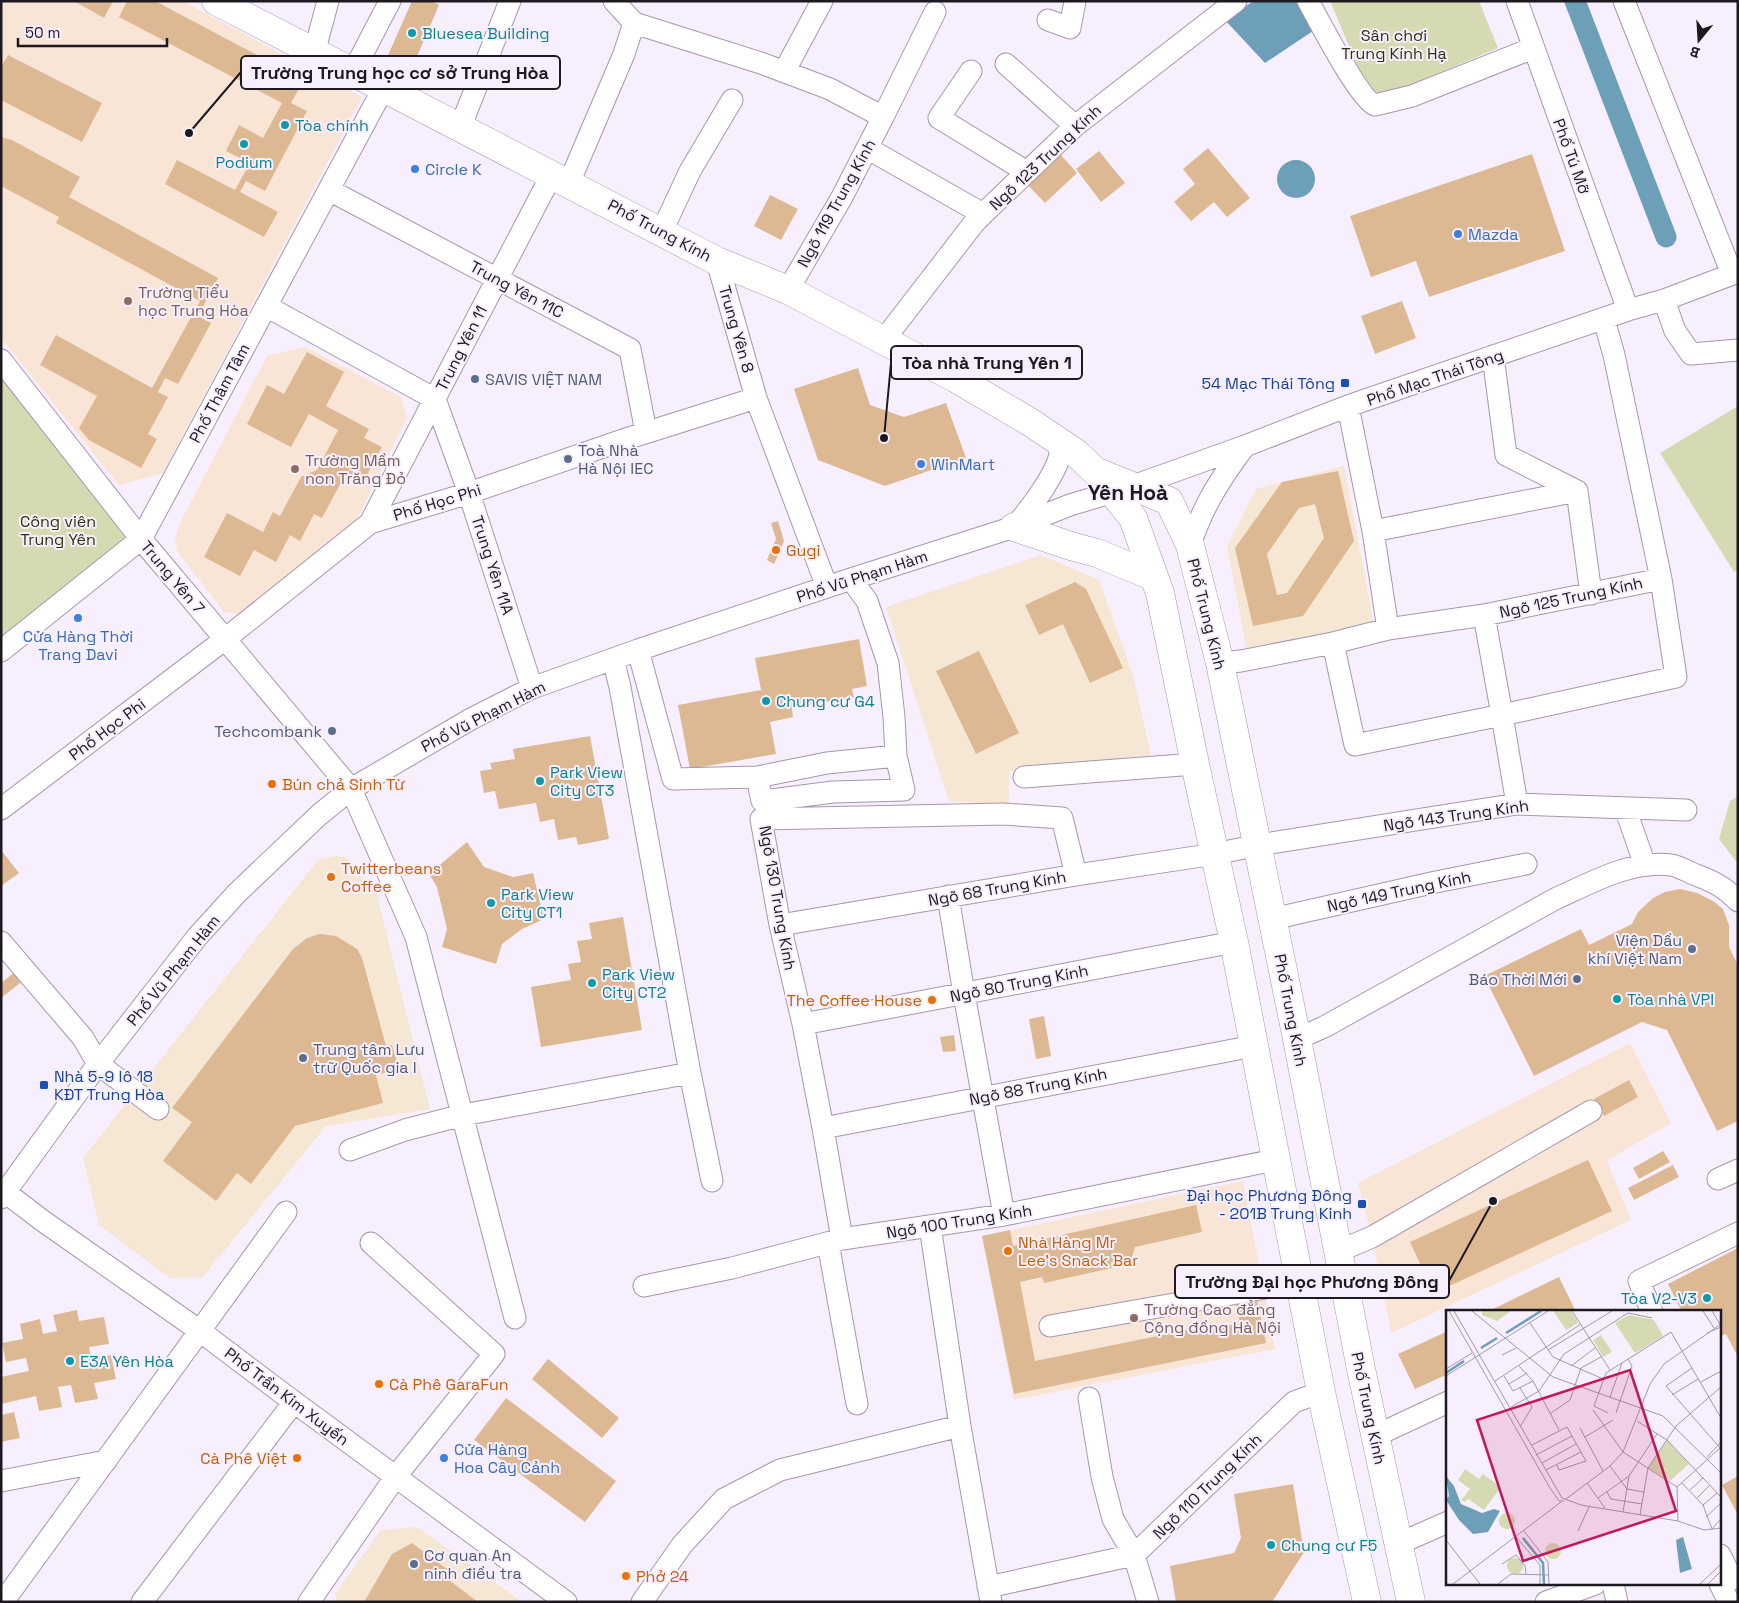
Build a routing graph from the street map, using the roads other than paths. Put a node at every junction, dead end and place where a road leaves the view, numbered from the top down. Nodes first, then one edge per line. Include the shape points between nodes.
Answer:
1 (216, 1) edge
2 (328, 1) edge
3 (390, 1) edge
4 (510, 1) edge
5 (614, 1) edge
6 (822, 1) edge
7 (1075, 1) edge
8 (1236, 1) edge
9 (1308, 1) edge
10 (1517, 1) edge
11 (1624, 1) edge
12 (935, 12) dead end
13 (1048, 20) dead end
14 (634, 22) junction
15 (1533, 48) junction
16 (314, 53) junction
17 (1006, 64) dead end
18 (353, 72) junction
19 (784, 72) junction
20 (971, 72) dead end
21 (383, 89) junction
22 (732, 100) dead end
23 (883, 117) junction
24 (1075, 126) junction
25 (460, 128) junction
26 (867, 148) junction
27 (1027, 172) junction
28 (560, 178) junction
29 (329, 190) junction
30 (983, 214) junction
31 (662, 231) junction
32 (718, 261) junction
33 (1735, 273) edge
34 (497, 279) junction
35 (788, 290) junction
36 (1664, 300) junction
37 (266, 306) junction
38 (1628, 310) junction
39 (1604, 320) junction
40 (883, 341) junction
41 (1738, 350) edge
42 (1493, 356) junction
43 (1, 360) edge
44 (756, 398) junction
45 (435, 399) junction
46 (1348, 406) junction
47 (646, 432) junction
48 (1059, 441) junction
49 (1245, 446) junction
50 (1123, 489) junction
51 (1577, 491) junction
52 (469, 493) junction
53 (370, 523) junction
54 (1014, 527) junction
55 (1373, 530) junction
56 (141, 539) junction
57 (1190, 545) junction
58 (1154, 577) junction
59 (851, 579) junction
60 (1661, 579) junction
61 (827, 587) junction
62 (1591, 594) junction
63 (1484, 615) junction
64 (1388, 629) junction
65 (224, 640) junction
66 (1333, 644) junction
67 (638, 650) junction
68 (1, 651) edge
69 (614, 659) junction
70 (1220, 663) junction
71 (532, 688) junction
72 (1502, 715) junction
73 (896, 756) junction
74 (827, 763) junction
75 (1195, 764) junction
76 (1024, 777) dead end
77 (757, 778) junction
78 (351, 789) junction
79 (833, 792) junction
80 (1517, 804) junction
81 (1624, 808) junction
82 (1, 809) edge
83 (761, 810) junction
84 (1686, 810) dead end
85 (1258, 845) junction
86 (1215, 854) junction
87 (1526, 864) dead end
88 (1645, 865) junction
89 (1076, 874) junction
90 (948, 896) junction
91 (1738, 901) edge
92 (1272, 919) junction
93 (780, 925) junction
94 (1, 942) edge
95 (1234, 942) junction
96 (964, 994) junction
97 (803, 1024) junction
98 (1297, 1039) junction
99 (1254, 1046) junction
100 (98, 1064) junction
101 (690, 1073) junction
102 (982, 1097) junction
103 (158, 1109) dead end
104 (1591, 1111) dead end
105 (463, 1115) junction
106 (823, 1128) junction
107 (350, 1150) dead end
108 (1275, 1160) junction
109 (1738, 1170) edge
110 (1718, 1179) dead end
111 (712, 1181) dead end
112 (3, 1193) edge
113 (286, 1212) dead end
114 (1004, 1215) junction
115 (930, 1226) junction
116 (1738, 1233) edge
117 (835, 1241) junction
118 (371, 1243) dead end
119 (1339, 1251) junction
120 (1299, 1282) junction
121 (644, 1286) dead end
122 (1651, 1310) edge
123 (515, 1318) dead end
124 (1050, 1326) dead end
125 (200, 1331) junction
126 (1321, 1392) junction
127 (1089, 1398) dead end
128 (294, 1402) junction
129 (1446, 1403) edge
130 (857, 1404) dead end
131 (960, 1426) junction
132 (1375, 1436) junction
133 (106, 1461) junction
134 (396, 1476) junction
135 (1, 1481) edge
136 (1446, 1523) edge
137 (1398, 1544) junction
138 (1134, 1556) junction
139 (1722, 1559) edge
140 (1738, 1576) edge
141 (1589, 1586) edge
142 (1613, 1586) edge
143 (1721, 1586) edge
144 (989, 1594) edge
145 (3, 1602) edge
146 (142, 1602) edge
147 (309, 1602) edge
148 (566, 1602) edge
149 (642, 1602) edge
150 (1148, 1602) edge
151 (1367, 1602) edge
152 (1411, 1602) edge
153 (1546, 1602) edge
154 (1617, 1602) edge
155 (1729, 1602) edge

1 - 16 main road, Phố Trung Kính
2 - 16 street
3 - 18 street
4 - 25 street
5 - 14 street
6 - 19 street
7 - 13 street via 1070,28
8 - 24 street, Ngõ 123 Trung Kính
9 - 15 street via 1354,81 1375,105 1412,96
10 - 15 street, Phố Tú Mỡ
11 - 33 street
12 - 23 street, Ngõ 119 Trung Kính
14 - 19 street
14 - 28 street, Trung Yên 11 via 624,54
15 - 38 street, Phố Tú Mỡ
16 - 18 main road, Phố Trung Kính
17 - 24 street
18 - 21 main road, Phố Trung Kính
19 - 23 street via 830,89
20 - 27 street via 939,118
21 - 25 main road, Phố Trung Kính
21 - 29 street, Phố Thâm Tâm
22 - 31 street via 690,171
23 - 26 street, Ngõ 119 Trung Kính
24 - 27 street, Ngõ 123 Trung Kính
25 - 28 main road, Phố Trung Kính
26 - 30 street
26 - 35 street, Ngõ 119 Trung Kính
27 - 30 street, Ngõ 123 Trung Kính
28 - 31 main road, Phố Trung Kính
28 - 34 street, Trung Yên 11
29 - 34 street, Trung Yên 11C
29 - 37 street, Phố Thâm Tâm
30 - 40 street, Ngõ 123 Trung Kính
31 - 32 main road, Phố Trung Kính
32 - 35 main road, Phố Trung Kính
32 - 44 street, Trung Yên 8
33 - 36 street, Phố Mạc Thái Tông
34 - 45 street, Trung Yên 11
34 - 47 street, Trung Yên 11C via 630,349
35 - 40 main road, Phố Trung Kính
36 - 38 street, Phố Mạc Thái Tông
36 - 41 street via 1675,331 1691,354
37 - 45 street
37 - 56 street, Phố Thâm Tâm
38 - 39 street, Phố Mạc Thái Tông
39 - 42 street, Phố Mạc Thái Tông
39 - 60 street, Ngõ 125 Trung Kính
40 - 48 main road, Phố Trung Kính via 955,378
42 - 46 street, Phố Mạc Thái Tông
42 - 51 street via 1506,455
43 - 56 street, Trung Yên 7
44 - 47 street, Phố Học Phi
44 - 61 street
45 - 52 street, Trung Yên 11A
45 - 53 street, Trung Yên 11
46 - 49 street, Phố Mạc Thái Tông
46 - 55 street
47 - 52 street, Phố Học Phi
48 - 50 main road, Phố Trung Kính via 1096,472
48 - 54 street via 1057,463 1033,505
49 - 50 street, Phố Mạc Thái Tông
49 - 57 street via 1211,494
50 - 54 street, Phố Vũ Phạm Hàm
50 - 57 main road, Phố Trung Kính via 1169,501
50 - 58 main road
51 - 55 street
51 - 62 street
52 - 53 street, Phố Học Phi
52 - 71 street, Trung Yên 11A
53 - 65 street, Phố Học Phi
54 - 58 main road via 1097,553
54 - 59 street, Phố Vũ Phạm Hàm
55 - 64 street
56 - 65 street, Trung Yên 7
56 - 68 street, Phố Thâm Tâm
57 - 70 main road, Phố Trung Kính
58 - 75 main road
59 - 61 street, Phố Vũ Phạm Hàm
59 - 73 street via 867,601 888,663
60 - 62 street, Ngõ 125 Trung Kính
60 - 72 street via 1676,677
61 - 67 street, Phố Vũ Phạm Hàm
62 - 63 street, Ngõ 125 Trung Kính
63 - 64 street, Ngõ 125 Trung Kính
63 - 72 street
64 - 66 street, Ngõ 125 Trung Kính
65 - 78 street, Trung Yên 7
65 - 82 street, Phố Học Phi
66 - 70 street, Ngõ 125 Trung Kính
66 - 72 street via 1355,745
67 - 69 street, Phố Vũ Phạm Hàm
67 - 77 street via 673,778
69 - 71 street, Phố Vũ Phạm Hàm
69 - 101 street
70 - 85 main road, Phố Trung Kính
71 - 78 street, Phố Vũ Phạm Hàm via 471,719
72 - 80 street
73 - 74 street
73 - 79 street via 904,790
74 - 77 street
74 - 79 street
75 - 76 street
75 - 86 main road
77 - 83 street
78 - 100 street, Phố Vũ Phạm Hàm via 230,900 197,937
78 - 105 street, Trung Yên 7 via 416,937
79 - 83 street
80 - 81 street, Ngõ 143 Trung Kính
80 - 85 street, Ngõ 143 Trung Kính
81 - 84 street, Ngõ 143 Trung Kính
81 - 88 street
83 - 89 street, Ngõ 130 Trung Kính via 1062,818
83 - 93 street, Ngõ 130 Trung Kính
85 - 86 street, Ngõ 143 Trung Kính
85 - 92 main road, Phố Trung Kính
86 - 89 street, Ngõ 68 Trung Kính
86 - 95 main road
87 - 92 street, Ngõ 149 Trung Kính
88 - 91 street via 1680,868 1704,878
88 - 98 street via 1594,881 1555,899
89 - 90 street, Ngõ 68 Trung Kính
90 - 93 street, Ngõ 68 Trung Kính
90 - 96 street
92 - 98 main road, Phố Trung Kính
93 - 97 street, Ngõ 130 Trung Kính
94 - 100 street via 83,1038
95 - 96 street, Ngõ 80 Trung Kính
95 - 99 main road
96 - 97 street, Ngõ 80 Trung Kính
96 - 102 street
97 - 106 street, Ngõ 130 Trung Kính
98 - 119 main road, Phố Trung Kính
99 - 102 street, Ngõ 88 Trung Kính
99 - 108 main road
100 - 103 street
100 - 112 street, Phố Vũ Phạm Hàm
101 - 105 street
101 - 111 street
102 - 106 street, Ngõ 88 Trung Kính
102 - 114 street
104 - 119 street via 1372,1237
105 - 107 street via 405,1130
105 - 123 street, Trung Yên 7
106 - 117 street, Ngõ 130 Trung Kính
108 - 114 street, Ngõ 100 Trung Kính
108 - 120 main road
109 - 110 street
112 - 125 street, Phố Trần Kim Xuyến
113 - 125 street
114 - 115 street, Ngõ 100 Trung Kính
115 - 117 street, Ngõ 100 Trung Kính
115 - 131 street
116 - 122 street via 1640,1281
117 - 121 street, Ngõ 100 Trung Kính via 732,1268
117 - 130 street, Ngõ 130 Trung Kính
118 - 134 street via 494,1354
119 - 132 main road, Phố Trung Kính
120 - 124 street
120 - 126 main road
125 - 128 street, Phố Trần Kim Xuyến
125 - 133 street
126 - 138 street, Ngõ 110 Trung Kính via 1294,1402
126 - 151 main road
127 - 138 street via 1113,1520
128 - 134 street, Phố Trần Kim Xuyến
128 - 146 street
129 - 132 street
131 - 144 street
131 - 149 street via 780,1470 724,1499 682,1545
132 - 137 main road, Phố Trung Kính
133 - 135 street
133 - 145 street
134 - 147 street
134 - 148 street, Phố Trần Kim Xuyến
136 - 137 street
137 - 152 main road, Phố Trung Kính
138 - 144 street
138 - 150 street
139 - 140 street via 1732,1579
141 - 153 street
142 - 154 street
143 - 155 street

